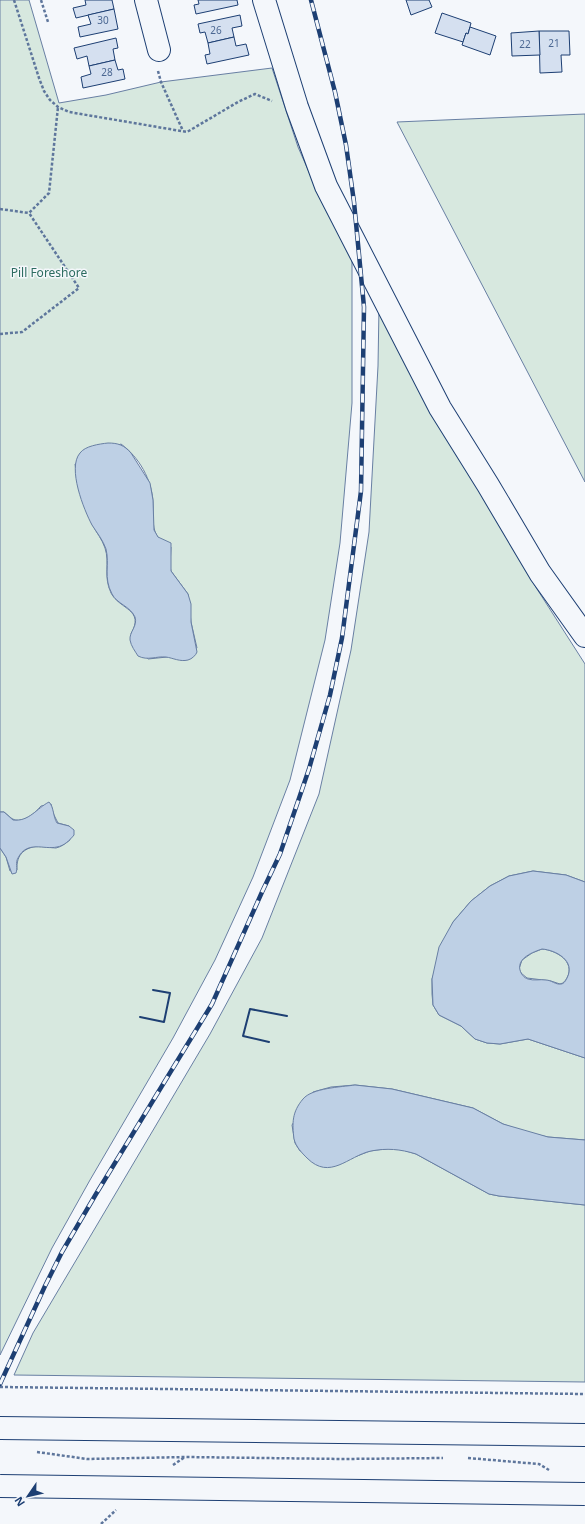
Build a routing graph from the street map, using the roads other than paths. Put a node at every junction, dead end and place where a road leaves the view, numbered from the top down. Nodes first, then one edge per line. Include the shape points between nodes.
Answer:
1 (146, 0) edge
2 (264, 0) edge
3 (159, 50) road end
4 (585, 636) edge
5 (0, 1428) edge
6 (585, 1435) edge
7 (0, 1486) edge
8 (585, 1494) edge

1 - 3 main road
2 - 4 main road via 297,107 326,186 440,408 540,573
5 - 6 main road
7 - 8 main road, bridge

